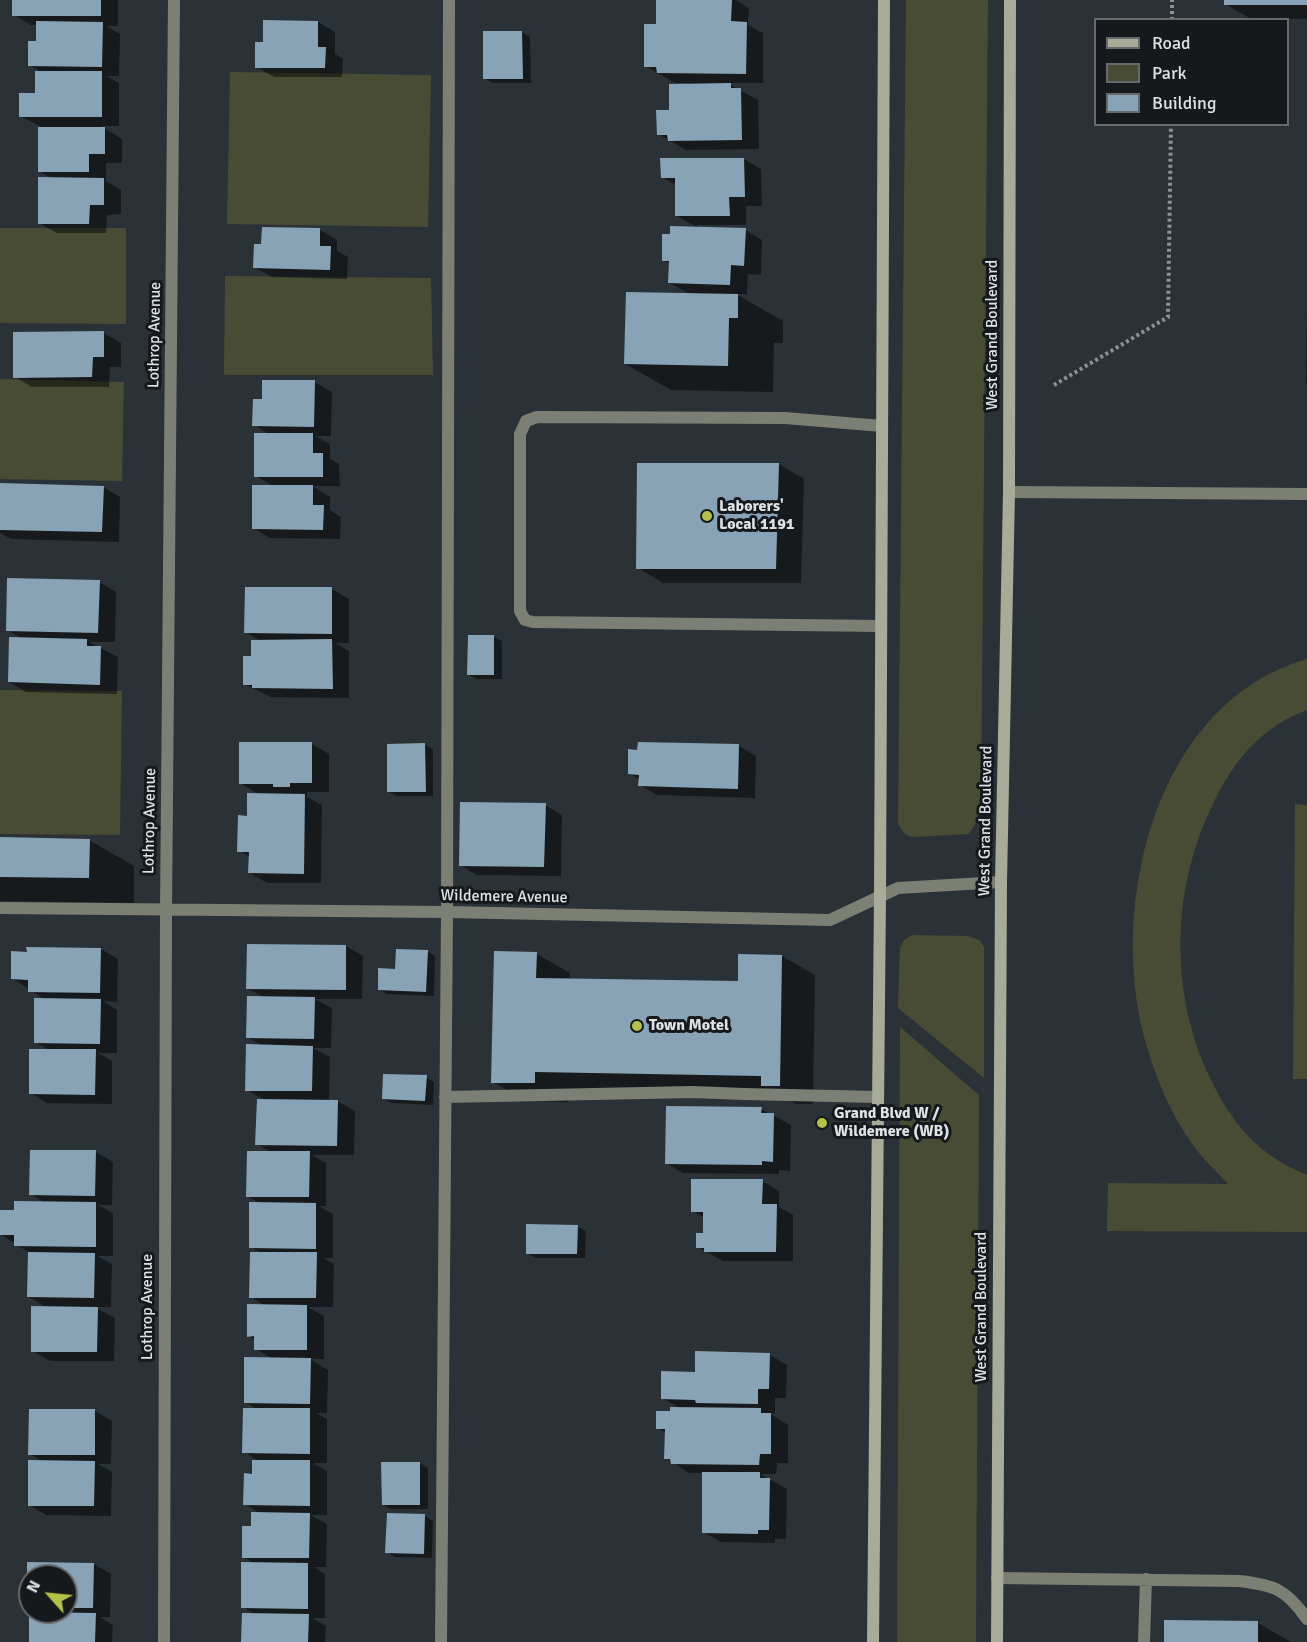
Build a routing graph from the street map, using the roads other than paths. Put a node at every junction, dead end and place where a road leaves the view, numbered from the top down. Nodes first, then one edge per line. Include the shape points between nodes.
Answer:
1 (174, 0) edge
2 (449, 0) edge
3 (884, 0) edge
4 (1010, 0) edge
5 (882, 426) junction
6 (1009, 492) junction
7 (1307, 494) edge
8 (881, 626) junction
9 (1001, 882) junction
10 (880, 896) junction
11 (0, 908) edge
12 (166, 910) junction
13 (447, 912) junction
14 (445, 1097) junction
15 (878, 1097) junction
16 (997, 1578) junction
17 (1146, 1579) junction
18 (1307, 1619) edge
19 (164, 1642) edge
20 (441, 1642) edge
21 (873, 1642) edge
22 (996, 1642) edge
23 (1144, 1642) edge

1 - 12 street, Lothrop Avenue
2 - 13 street
3 - 5 main road
4 - 6 main road, West Grand Boulevard
5 - 8 main road
5 - 8 street via 785,418 537,417 526,421 520,434 520,611 525,620
6 - 7 street
6 - 9 main road, West Grand Boulevard
8 - 10 main road
9 - 10 street, Wildemere Avenue via 898,888
9 - 16 main road, West Grand Boulevard
10 - 13 street, Wildemere Avenue via 830,920
10 - 15 main road
11 - 12 street, Wildemere Avenue
12 - 13 street, Wildemere Avenue
12 - 19 street, Lothrop Avenue
13 - 14 street
14 - 15 street via 693,1092
14 - 20 street
15 - 21 main road
16 - 17 street
16 - 22 main road, West Grand Boulevard
17 - 18 street via 1266,1584 1284,1593
17 - 23 street

